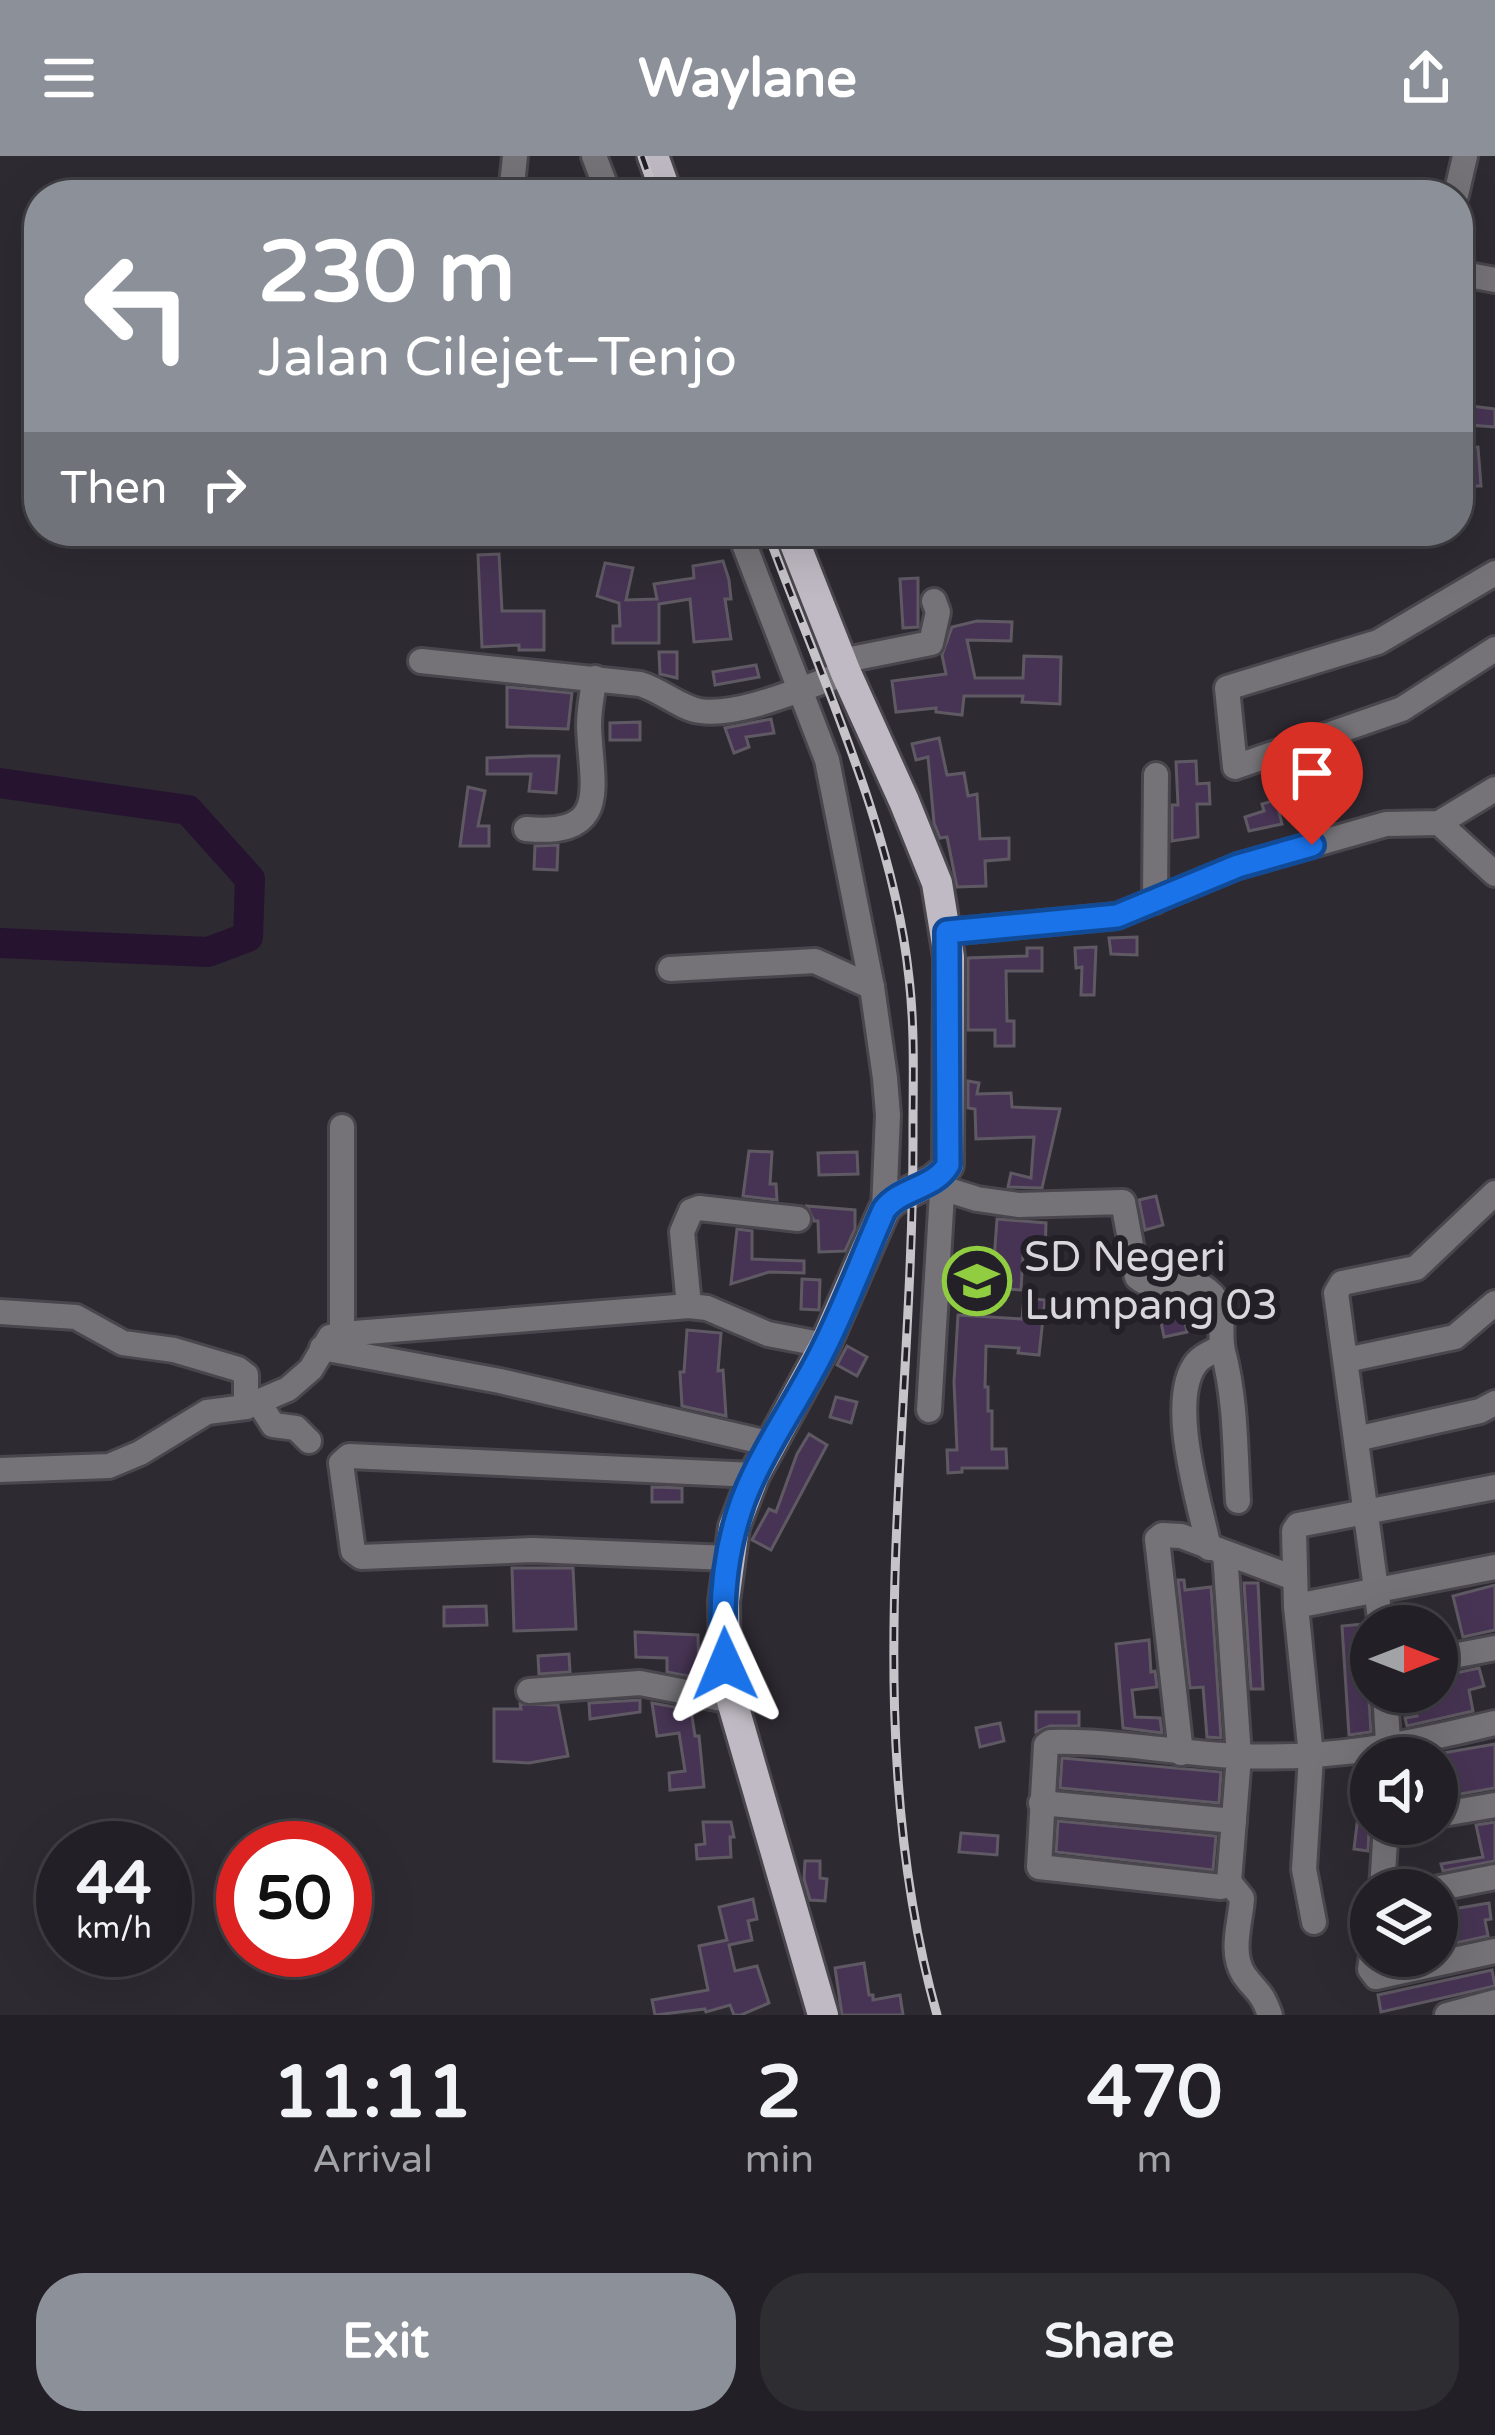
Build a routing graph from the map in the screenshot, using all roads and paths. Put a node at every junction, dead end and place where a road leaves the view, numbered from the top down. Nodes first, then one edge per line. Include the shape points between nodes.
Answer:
1 (745, 546) edge
2 (796, 546) edge
3 (1495, 574) edge
4 (934, 601) dead end
5 (1495, 649) edge
6 (421, 661) dead end
7 (844, 667) junction
8 (595, 678) junction
9 (800, 689) junction
10 (1156, 776) dead end
11 (1495, 788) edge
12 (1439, 823) junction
13 (526, 829) dead end
14 (1495, 874) edge
15 (1155, 901) junction
16 (947, 932) junction
17 (670, 968) dead end
18 (872, 987) junction
19 (342, 1127) dead end
20 (942, 1181) junction
21 (1495, 1193) edge
22 (884, 1210) junction
23 (798, 1219) dead end
24 (1495, 1303) edge
25 (689, 1306) junction
26 (0, 1312) edge
27 (332, 1341) junction
28 (825, 1346) junction
29 (1222, 1347) junction
30 (1346, 1360) junction
31 (1495, 1403) edge
32 (252, 1405) junction
33 (929, 1410) dead end
34 (1356, 1439) junction
35 (309, 1442) dead end
36 (772, 1444) junction
37 (0, 1470) edge
38 (754, 1474) junction
39 (1495, 1487) edge
40 (1238, 1501) dead end
41 (1366, 1512) junction
42 (1217, 1551) junction
43 (728, 1558) junction
44 (1495, 1567) edge
45 (1294, 1578) junction
46 (1379, 1592) junction
47 (1380, 1605) edge
48 (1296, 1606) junction
49 (1495, 1648) edge
50 (1458, 1655) edge
51 (529, 1691) dead end
52 (732, 1701) junction
53 (1495, 1723) edge
54 (1447, 1737) edge
55 (1181, 1753) junction
56 (1350, 1755) edge
57 (1239, 1756) junction
58 (1311, 1756) junction
59 (1041, 1804) junction
60 (1495, 1805) edge
61 (1458, 1811) edge
62 (1234, 1821) junction
63 (1495, 1877) edge
64 (1229, 1882) junction
65 (1458, 1884) edge
66 (1314, 1922) dead end
67 (1495, 1951) edge
68 (1458, 1959) edge
69 (1495, 2002) edge
70 (824, 2015) edge
71 (1270, 2015) edge
72 (1447, 2015) edge

1 - 9 street
2 - 7 main road
3 - 5 street via 1378,642 1227,688 1235,766 1402,710
4 - 7 street via 932,643
6 - 8 street
7 - 9 street
7 - 16 main road via 927,853
8 - 9 street via 659,689 706,712
8 - 13 street via 587,812 556,832
9 - 18 street via 827,760
10 - 15 street
11 - 12 street
12 - 14 street
12 - 15 street via 1386,824 1238,866
15 - 16 street via 1117,916
16 - 20 main road via 950,1154
17 - 18 street via 814,961
18 - 22 street via 888,1115
19 - 27 street
20 - 22 main road
20 - 29 street via 977,1199 1018,1205 1124,1202 1137,1277 1204,1287 1219,1304
20 - 33 street
21 - 30 street via 1416,1268 1338,1287
22 - 28 main road
23 - 25 street via 692,1211 682,1232
24 - 30 street via 1455,1337
25 - 27 street
25 - 28 street
26 - 32 street via 76,1317 123,1342 238,1369
27 - 32 street via 300,1380
27 - 36 street
28 - 36 main road
29 - 40 street via 1232,1380
29 - 42 street via 1194,1365 1184,1423
30 - 34 street
31 - 34 street
32 - 35 street
32 - 37 street via 207,1412 109,1466
34 - 41 street
36 - 38 main road
38 - 43 main road
38 - 43 street via 349,1456 341,1462 353,1551 362,1557 533,1550
39 - 41 street
41 - 45 street via 1298,1525 1291,1538
41 - 46 street
42 - 45 street
42 - 55 street via 1162,1535 1156,1545
42 - 57 street
43 - 52 main road via 722,1636
44 - 46 street
45 - 48 street
46 - 47 street
46 - 48 street
48 - 58 street
49 - 50 street
51 - 52 street via 640,1683
52 - 70 main road
53 - 54 street
55 - 57 street
55 - 59 street via 1050,1742
56 - 58 street
57 - 58 street
57 - 62 street
58 - 66 street via 1304,1869
59 - 62 street
59 - 64 street via 1042,1869
60 - 61 street
62 - 64 street
63 - 65 street
64 - 71 street via 1242,1898 1240,1965
67 - 68 street
69 - 72 street

